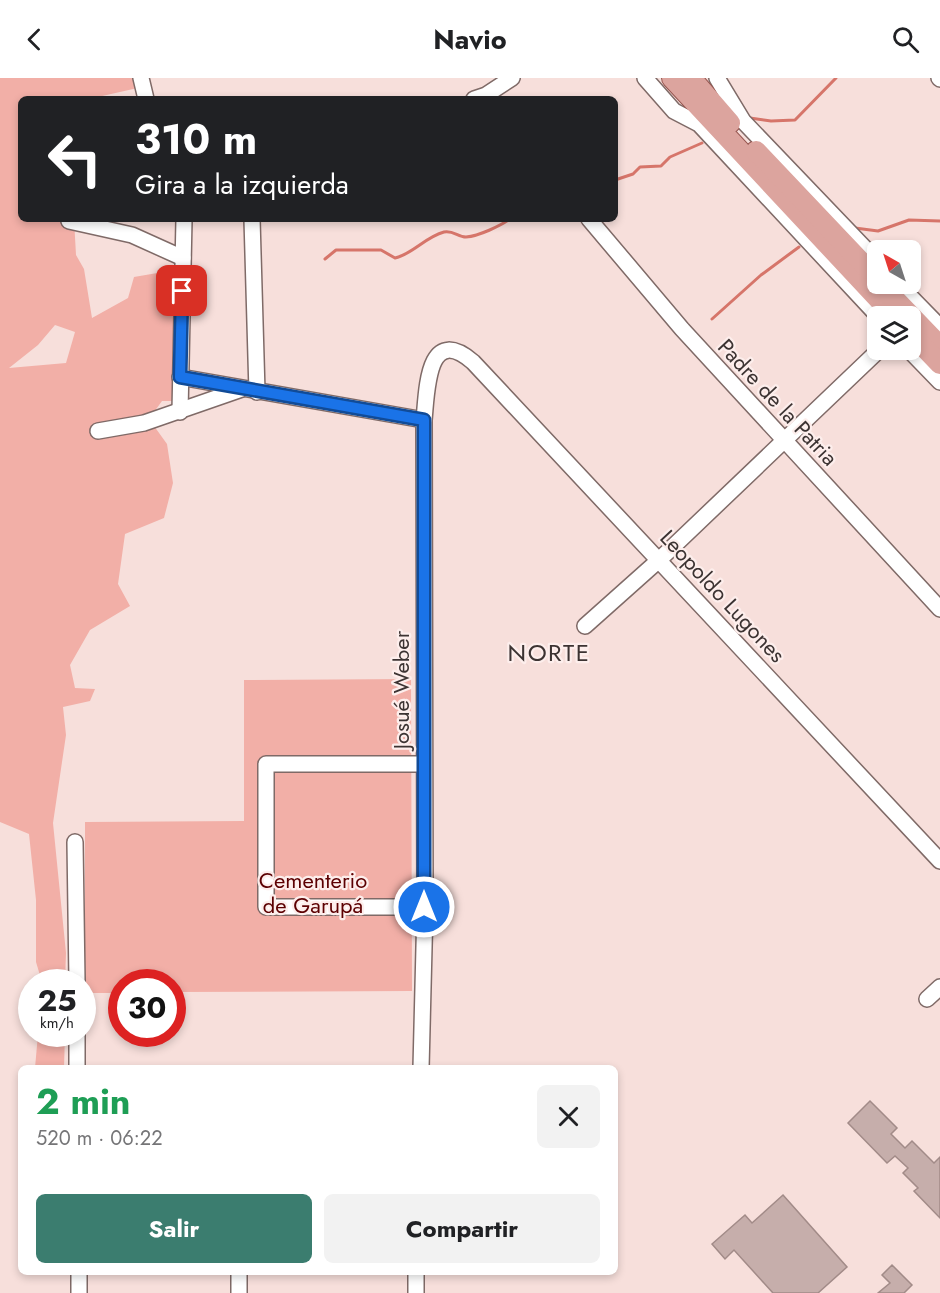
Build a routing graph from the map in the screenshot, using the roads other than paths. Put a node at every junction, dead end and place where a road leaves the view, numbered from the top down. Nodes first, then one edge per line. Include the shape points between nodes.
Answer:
1 (141, 78) edge
2 (512, 78) edge
3 (645, 78) edge
4 (672, 78) edge
5 (690, 78) edge
6 (717, 78) edge
7 (145, 96) edge
8 (483, 96) edge
9 (74, 222) edge
10 (184, 222) edge
11 (252, 222) edge
12 (592, 222) edge
13 (867, 251) edge
14 (183, 258) junction
15 (867, 268) edge
16 (891, 294) edge
17 (908, 294) edge
18 (869, 306) edge
19 (885, 306) edge
20 (940, 327) edge
21 (921, 344) edge
22 (940, 346) edge
23 (868, 360) edge
24 (919, 360) edge
25 (473, 362) joint
26 (940, 364) edge
27 (180, 377) junction
28 (940, 382) edge
29 (250, 391) junction
30 (180, 412) junction
31 (424, 420) junction
32 (98, 431) dead end
33 (782, 439) junction
34 (659, 560) junction
35 (940, 609) edge
36 (585, 626) dead end
37 (424, 764) junction
38 (75, 842) dead end
39 (940, 861) edge
40 (424, 907) junction
41 (76, 969) edge
42 (940, 987) edge
43 (927, 999) dead end
44 (77, 1047) edge
45 (77, 1065) edge
46 (421, 1065) edge
47 (79, 1275) edge
48 (239, 1275) edge
49 (416, 1275) edge
50 (79, 1293) edge
51 (239, 1293) edge
52 (416, 1293) edge

1 - 7 street
2 - 8 street
3 - 18 street via 674,111 699,124
4 - 19 main road
5 - 15 main road
6 - 13 street via 743,121
9 - 14 street via 132,235
10 - 14 street
11 - 29 street
12 - 33 street, Padre de la Patria
14 - 27 street
16 - 22 main road
17 - 20 street
21 - 26 main road
23 - 33 street
24 - 28 street
25 - 31 street, Josué Weber via 459,350 438,354 428,372
25 - 34 street, Leopoldo Lugones
27 - 29 street
27 - 30 street
29 - 30 street
29 - 31 street
30 - 32 street
31 - 37 street, Josué Weber
33 - 34 street
33 - 35 street, Padre de la Patria
34 - 36 street
34 - 39 street, Leopoldo Lugones
37 - 40 street, Josué Weber
37 - 40 street via 266,764 266,908
38 - 41 street
40 - 46 street, Josué Weber
42 - 43 street
44 - 45 street
47 - 50 street
48 - 51 street
49 - 52 street

